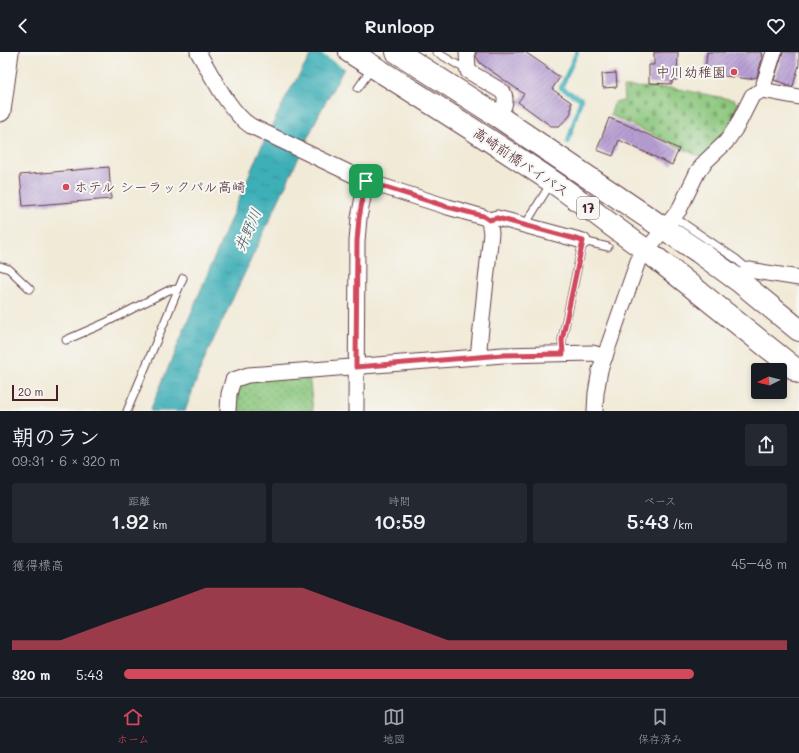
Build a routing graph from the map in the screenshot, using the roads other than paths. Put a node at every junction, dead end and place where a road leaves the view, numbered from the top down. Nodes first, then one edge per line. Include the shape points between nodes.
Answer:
1 (8, 52) edge
2 (198, 52) edge
3 (397, 52) edge
4 (436, 52) edge
5 (467, 52) edge
6 (774, 52) edge
7 (362, 60) edge
8 (468, 71) junction
9 (358, 88) dead end
10 (762, 90) junction
11 (799, 97) edge
12 (0, 111) edge
13 (499, 117) junction
14 (366, 181) junction
15 (552, 181) junction
16 (489, 220) junction
17 (669, 223) junction
18 (525, 225) junction
19 (583, 241) junction
20 (608, 247) dead end
21 (646, 250) junction
22 (0, 266) edge
23 (744, 275) junction
24 (183, 278) dead end
25 (799, 278) edge
26 (30, 289) dead end
27 (178, 289) junction
28 (799, 330) edge
29 (66, 340) dead end
30 (563, 354) junction
31 (605, 357) junction
32 (478, 358) junction
33 (356, 367) junction
34 (799, 372) edge
35 (127, 411) edge
36 (228, 411) edge
37 (356, 411) edge
38 (595, 411) edge

1 - 12 street
2 - 14 street via 246,123
3 - 13 highway, 高崎前橋バイパス / 17
4 - 8 lane
5 - 8 street
6 - 10 street
7 - 9 lane
7 - 15 highway, 高崎前橋バイパス / 17
8 - 13 street via 506,96
10 - 11 street
10 - 17 street via 752,96 726,142 698,171 679,210
13 - 17 highway, 高崎前橋バイパス / 17
14 - 16 street
14 - 33 street via 357,241
15 - 18 lane
15 - 21 highway, 高崎前橋バイパス / 17
16 - 18 street via 497,218
16 - 32 street via 491,233
17 - 21 street
17 - 23 highway, 高崎前橋バイパス / 17 via 699,252
18 - 19 street
19 - 20 lane
19 - 30 lane via 562,340
21 - 31 street via 636,266
21 - 34 highway, 高崎前橋バイパス / 17
22 - 26 lane via 9,269
23 - 25 street
23 - 28 highway, 高崎前橋バイパス / 17
24 - 27 lane
27 - 29 lane via 169,290
27 - 35 lane
30 - 31 street via 593,353
30 - 32 street
31 - 38 street via 600,370
32 - 33 street
33 - 36 street via 248,375 233,380
33 - 37 street

